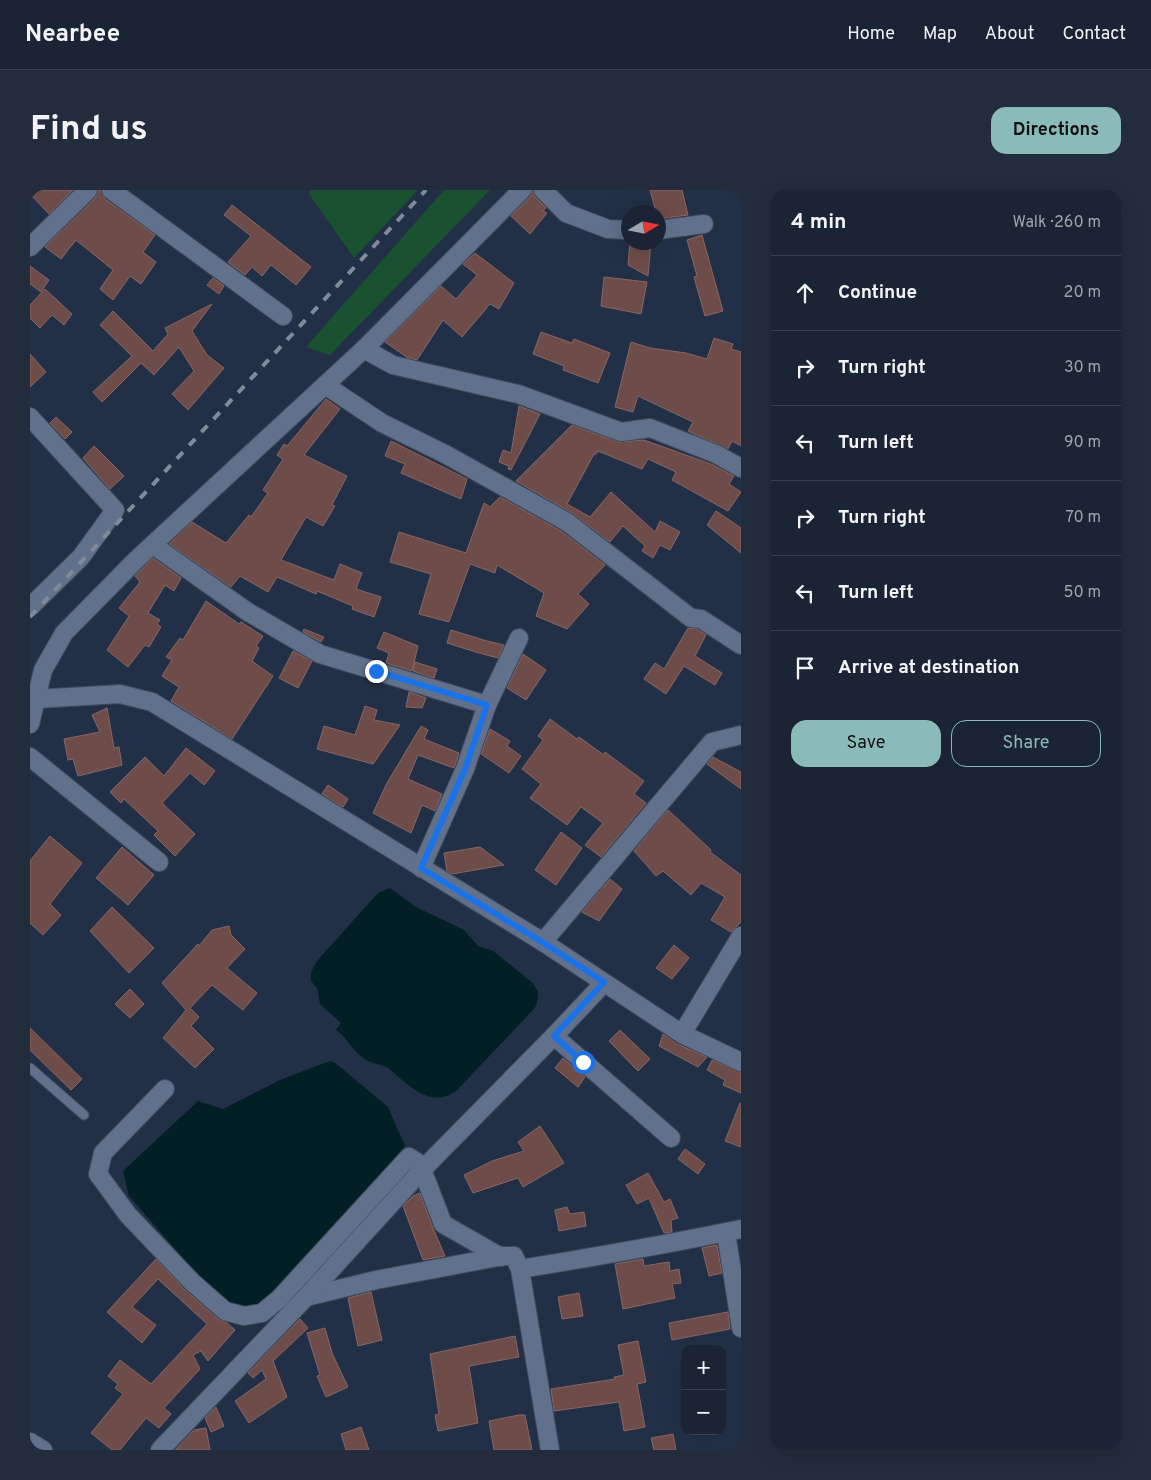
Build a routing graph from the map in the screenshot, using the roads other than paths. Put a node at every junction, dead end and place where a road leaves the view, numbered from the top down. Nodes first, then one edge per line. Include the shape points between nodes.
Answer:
1 (88, 190) edge
2 (110, 190) edge
3 (522, 190) edge
4 (543, 190) edge
5 (704, 224) dead end
6 (666, 229) edge
7 (621, 230) edge
8 (30, 247) edge
9 (283, 316) dead end
10 (364, 349) junction
11 (325, 385) junction
12 (30, 418) edge
13 (741, 468) edge
14 (153, 545) junction
15 (30, 607) edge
16 (519, 638) dead end
17 (741, 645) edge
18 (36, 698) junction
19 (487, 705) junction
20 (30, 724) edge
21 (741, 735) edge
22 (30, 757) edge
23 (159, 862) dead end
24 (421, 868) junction
25 (741, 936) edge
26 (542, 942) junction
27 (604, 982) junction
28 (682, 1034) junction
29 (554, 1036) junction
30 (741, 1062) edge
31 (30, 1068) edge
32 (165, 1089) dead end
33 (84, 1115) dead end
34 (671, 1138) dead end
35 (422, 1170) junction
36 (733, 1231) edge
37 (501, 1257) junction
38 (520, 1269) junction
39 (306, 1297) junction
40 (741, 1328) edge
41 (30, 1442) edge
42 (43, 1450) edge
43 (160, 1450) edge
44 (550, 1450) edge

1 - 8 street
2 - 9 street
3 - 10 street
4 - 7 street via 566,213 608,229
5 - 6 street
10 - 11 street
10 - 13 street via 393,365 518,394 621,432 650,428 716,454
11 - 14 street
11 - 17 street via 382,423 567,522 691,618 701,619
12 - 15 street via 115,510 81,557
14 - 18 street via 64,633 43,670
14 - 19 street via 248,612 320,654
16 - 19 street
18 - 20 street
18 - 24 street via 120,694 152,702
19 - 24 street via 465,769
21 - 26 street via 712,742
22 - 23 street
24 - 26 street
25 - 28 street
26 - 27 street
27 - 28 street
27 - 29 street
28 - 30 street
29 - 34 street
29 - 35 street
31 - 33 lane
32 - 35 street via 103,1153 98,1174 128,1215 192,1282 225,1311 244,1316 262,1313 279,1299 409,1157 420,1164
35 - 37 street via 443,1224
35 - 39 street
36 - 38 street
36 - 40 street
37 - 38 street via 514,1256
37 - 39 street via 376,1280
38 - 44 street
39 - 43 street
41 - 42 street

